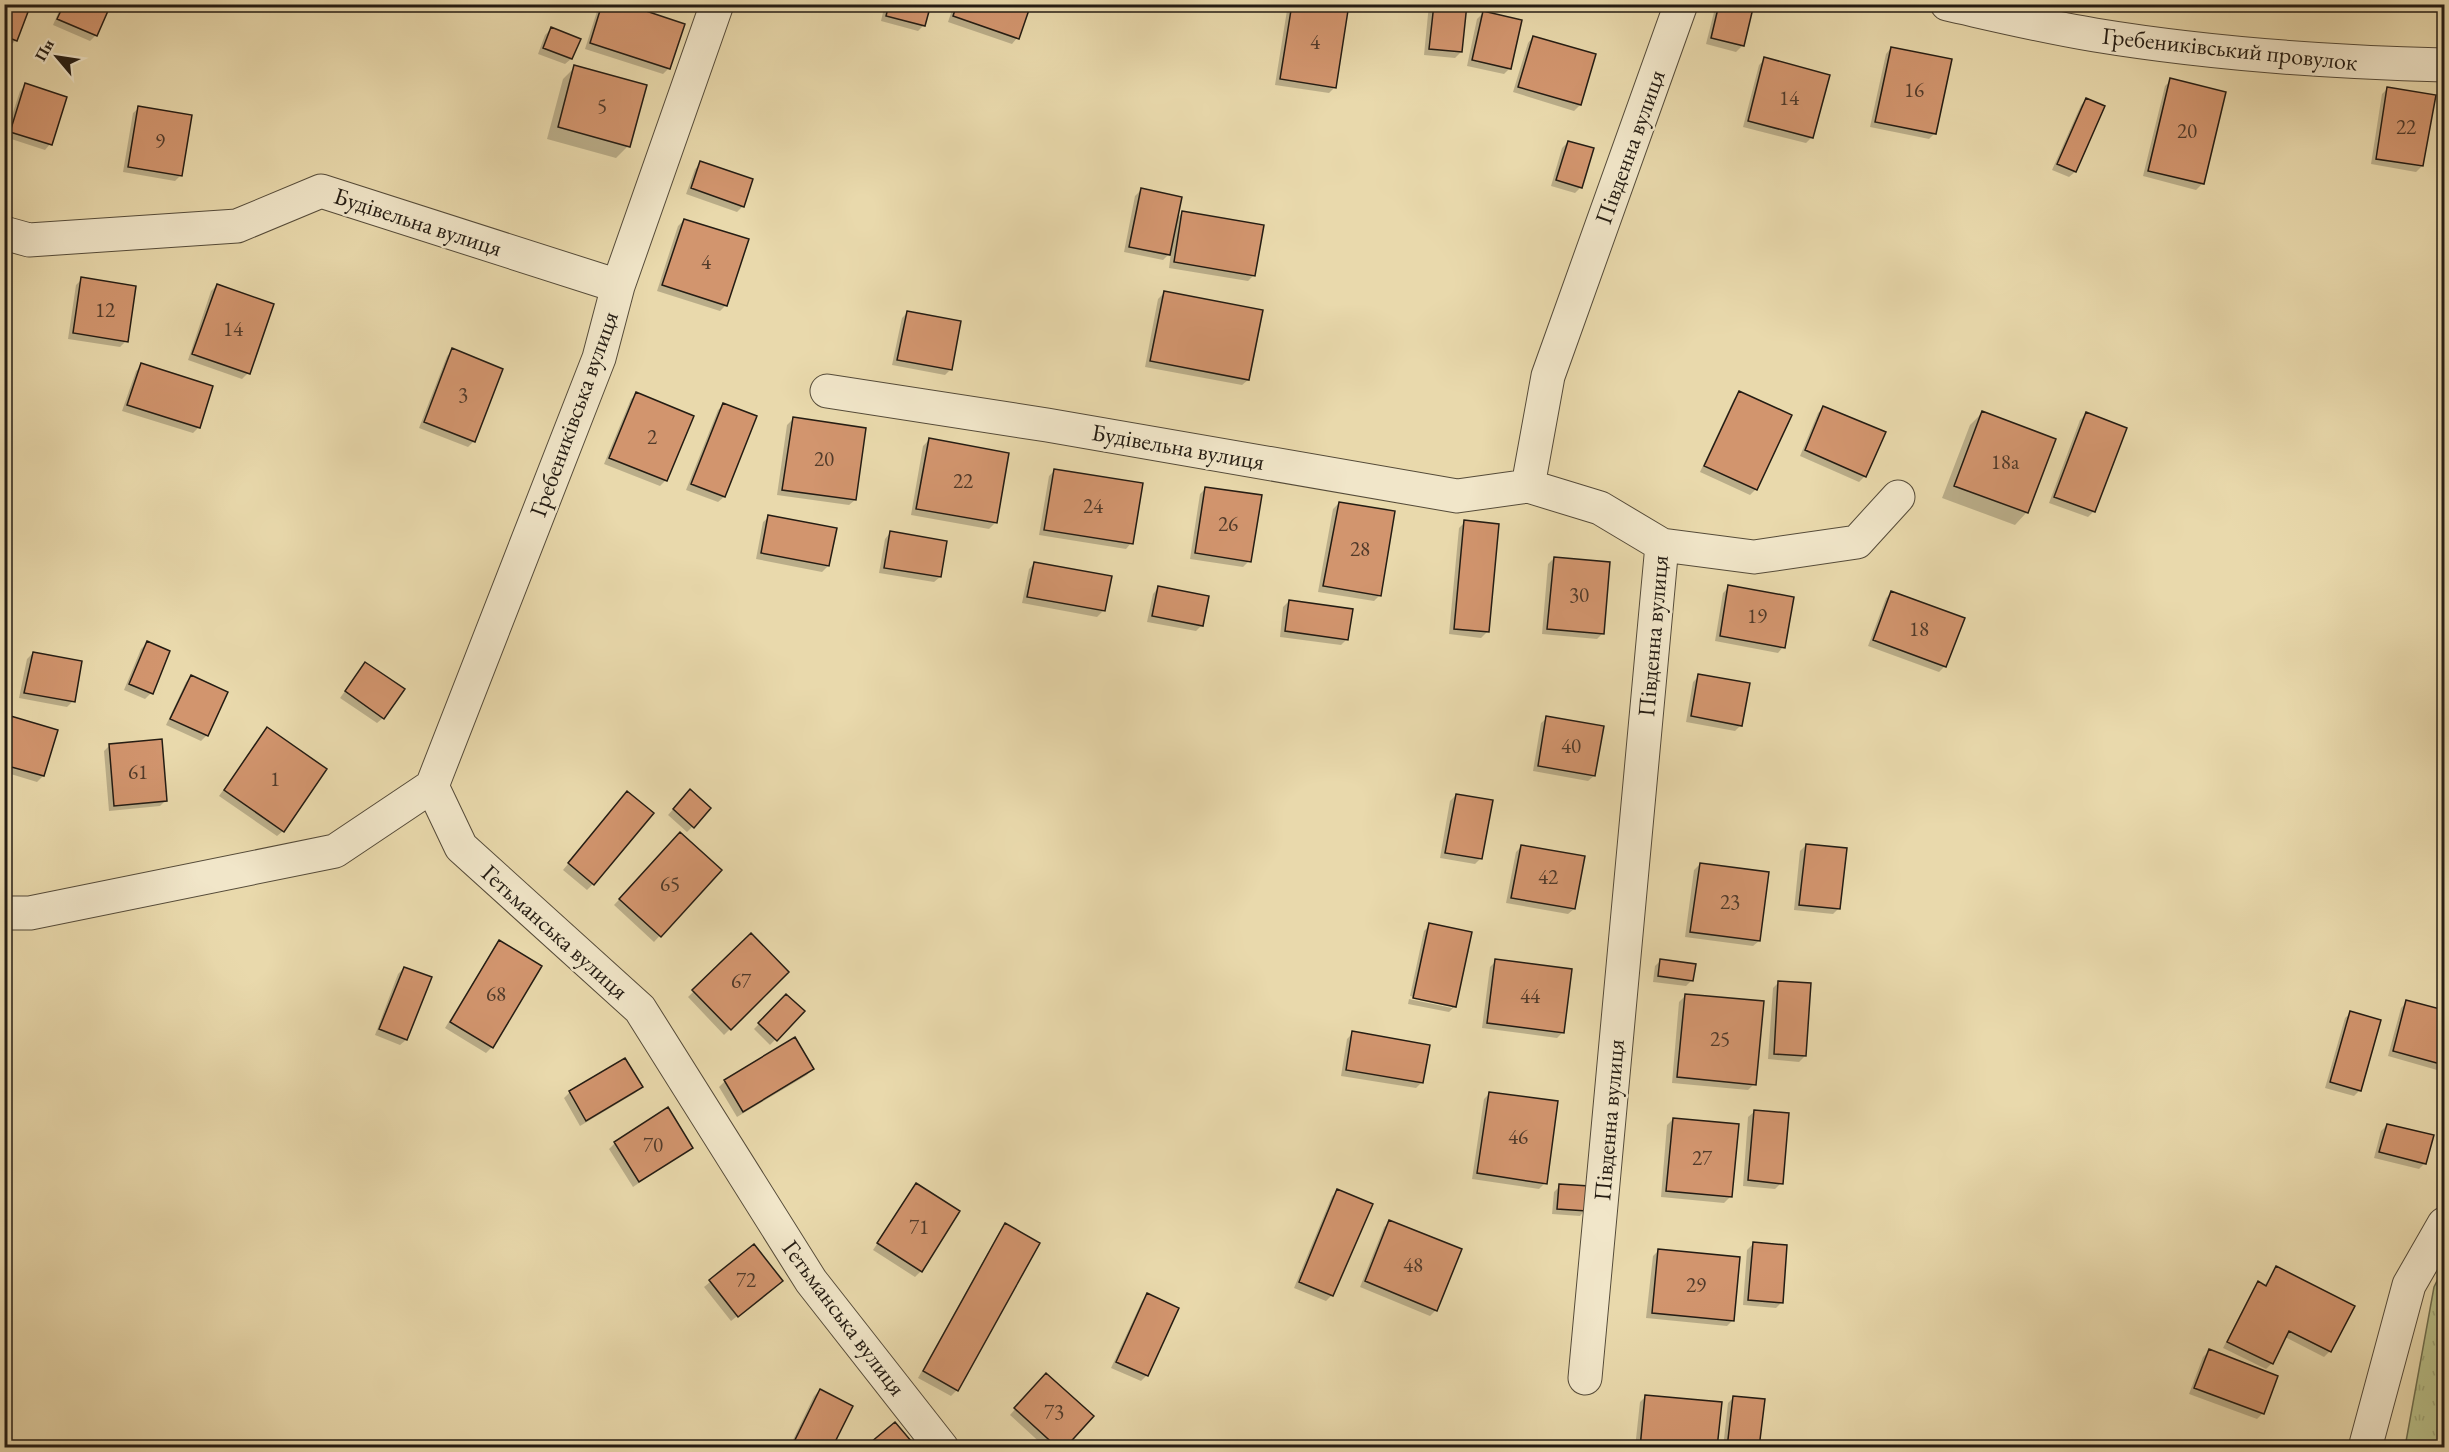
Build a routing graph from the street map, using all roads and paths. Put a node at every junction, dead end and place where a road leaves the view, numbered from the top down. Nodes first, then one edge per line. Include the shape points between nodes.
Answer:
1 (717, 4) edge
2 (1681, 4) edge
3 (1947, 4) edge
4 (2445, 65) edge
5 (4, 233) edge
6 (618, 286) junction
7 (827, 392) dead end
8 (1528, 486) junction
9 (1898, 497) dead end
10 (1662, 545) junction
11 (432, 786) junction
12 (4, 913) edge
13 (2445, 1224) edge
14 (1586, 1378) dead end
15 (942, 1448) edge
16 (2365, 1448) edge

1 - 6 street, Гребениківська вулиця
2 - 8 street, Південна вулиця via 1548,376
3 - 4 street, Гребениківський провулок via 2094,35 2242,55
5 - 6 street, Будівельна вулиця via 29,240 237,226 321,191
6 - 11 street, Гребениківська вулиця via 599,358
7 - 8 street, Будівельна вулиця via 1047,425 1457,496
8 - 10 street, Південна вулиця via 1600,508
9 - 10 street via 1857,542 1754,557
10 - 14 street, Південна вулиця
11 - 12 street via 335,851 30,913
11 - 15 street, Гетьманська вулиця via 461,847 640,1009 811,1281
13 - 16 street via 2409,1285

